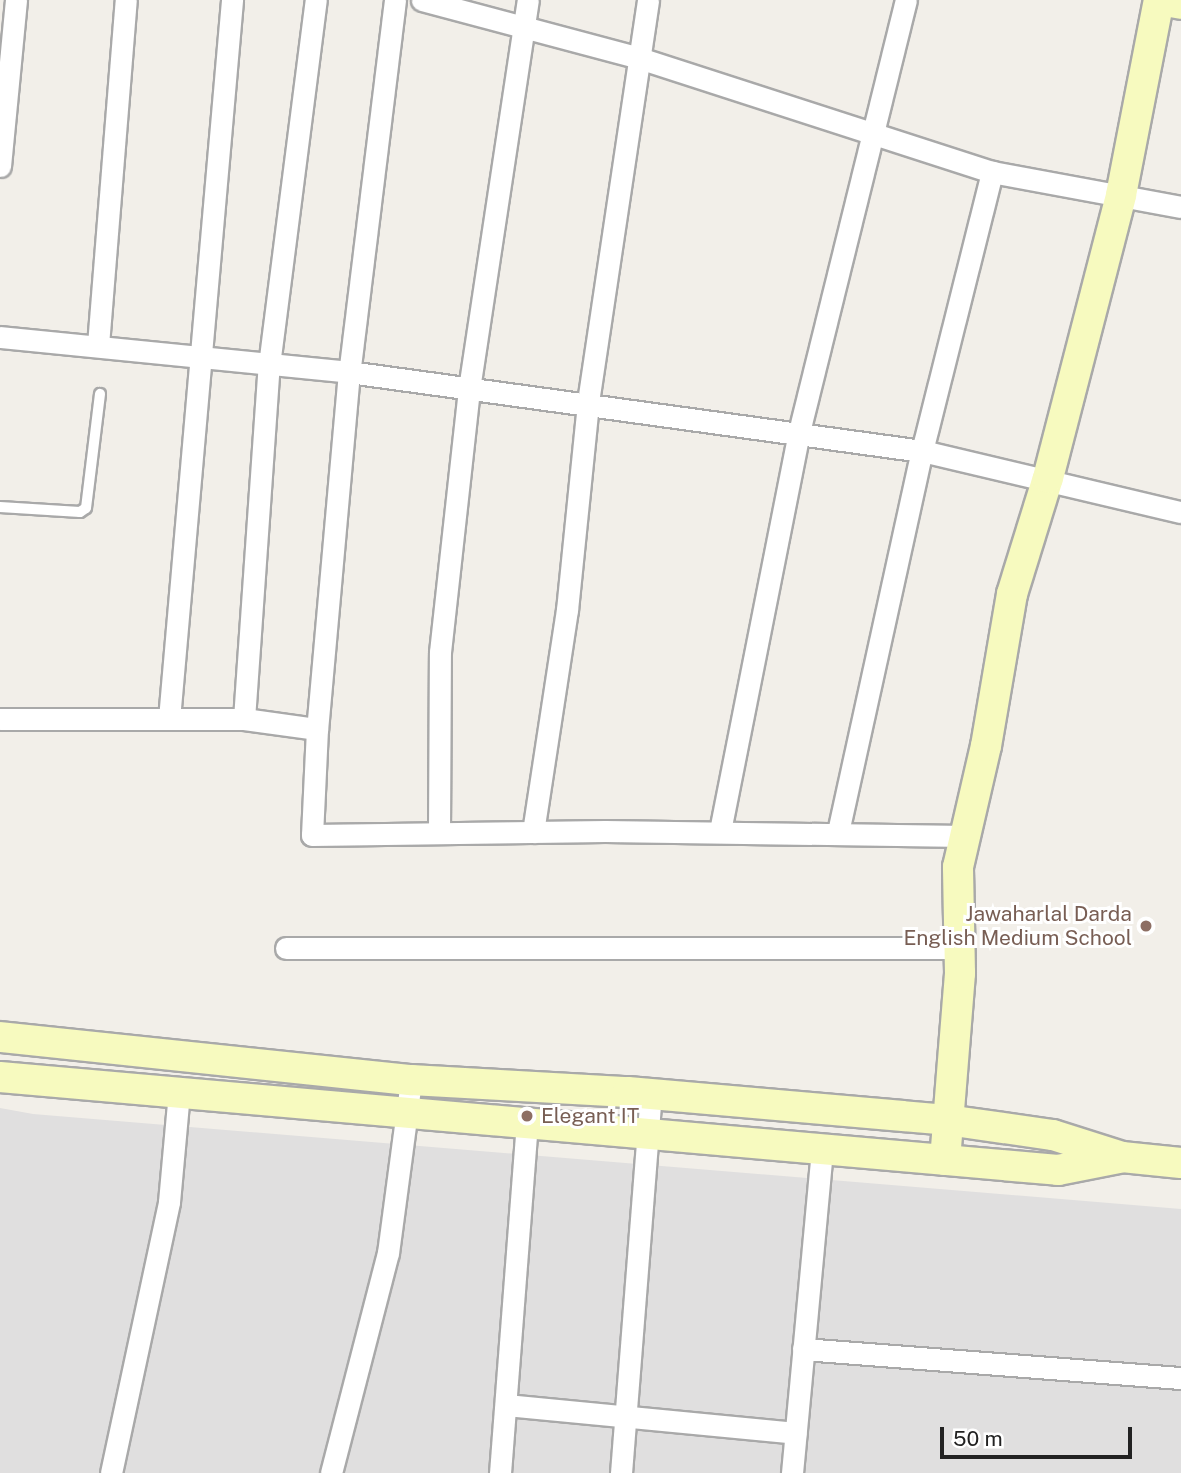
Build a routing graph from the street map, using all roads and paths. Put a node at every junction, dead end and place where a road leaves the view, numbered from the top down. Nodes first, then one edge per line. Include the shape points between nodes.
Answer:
1 (16, 0) edge
2 (126, 0) edge
3 (232, 0) edge
4 (316, 0) edge
5 (395, 0) edge
6 (422, 0) edge
7 (528, 0) edge
8 (648, 0) edge
9 (906, 0) edge
10 (1181, 4) edge
11 (525, 24) junction
12 (636, 57) junction
13 (876, 132) junction
14 (0, 166) edge
15 (992, 172) junction
16 (1121, 195) junction
17 (1181, 207) edge
18 (0, 337) edge
19 (98, 345) junction
20 (199, 355) junction
21 (269, 365) junction
22 (349, 372) junction
23 (469, 389) junction
24 (100, 394) dead end
25 (588, 402) junction
26 (798, 436) junction
27 (922, 451) junction
28 (1048, 478) junction
29 (0, 507) edge
30 (1181, 512) edge
31 (0, 719) edge
32 (169, 719) junction
33 (244, 719) junction
34 (317, 729) junction
35 (720, 831) junction
36 (533, 832) junction
37 (838, 832) junction
38 (439, 833) junction
39 (966, 836) junction
40 (286, 948) dead end
41 (960, 948) junction
42 (0, 1037) edge
43 (0, 1077) edge
44 (411, 1080) junction
45 (179, 1093) junction
46 (651, 1094) junction
47 (408, 1116) junction
48 (947, 1120) junction
49 (527, 1124) junction
50 (649, 1134) junction
51 (822, 1151) junction
52 (1122, 1157) junction
53 (945, 1160) junction
54 (1181, 1163) edge
55 (803, 1349) junction
56 (1181, 1378) edge
57 (506, 1405) junction
58 (625, 1419) junction
59 (796, 1433) junction
60 (111, 1473) edge
61 (331, 1473) edge
62 (500, 1473) edge
63 (621, 1473) edge
64 (792, 1473) edge

1 - 14 street
2 - 19 street
3 - 20 street
4 - 21 street
5 - 22 street
6 - 11 street
7 - 11 street
8 - 12 street
9 - 13 street
10 - 16 street via 1159,0
11 - 12 street
11 - 23 street
12 - 13 street
12 - 25 street
13 - 15 street
13 - 26 street
15 - 16 street
15 - 27 street
16 - 17 street
16 - 28 street
18 - 19 street
19 - 20 street
20 - 21 street
20 - 32 street
21 - 22 street
21 - 33 street
22 - 23 street
22 - 34 street
23 - 25 street
23 - 38 street via 440,652
24 - 29 lane via 86,508 80,512
25 - 26 street
25 - 36 street via 567,610
26 - 27 street
26 - 35 street
27 - 28 street
27 - 37 street
28 - 30 street
28 - 39 street via 1012,594
31 - 32 street
32 - 33 street
33 - 34 street
34 - 38 street via 312,835
35 - 36 street
35 - 37 street
36 - 38 street
37 - 39 street
39 - 41 street via 958,867
40 - 41 street
41 - 48 street
42 - 44 street
43 - 45 street
44 - 46 street
44 - 47 street
45 - 47 street
45 - 60 street via 169,1202
46 - 48 street
46 - 50 street
47 - 49 street
47 - 61 street via 388,1253
48 - 52 street via 1053,1135
48 - 53 street
49 - 50 street
49 - 57 street
50 - 51 street
50 - 58 street
51 - 53 street
51 - 55 street
52 - 53 street via 1058,1170
52 - 54 street
55 - 56 street
55 - 59 street
57 - 58 street
57 - 62 street
58 - 59 street
58 - 63 street
59 - 64 street

